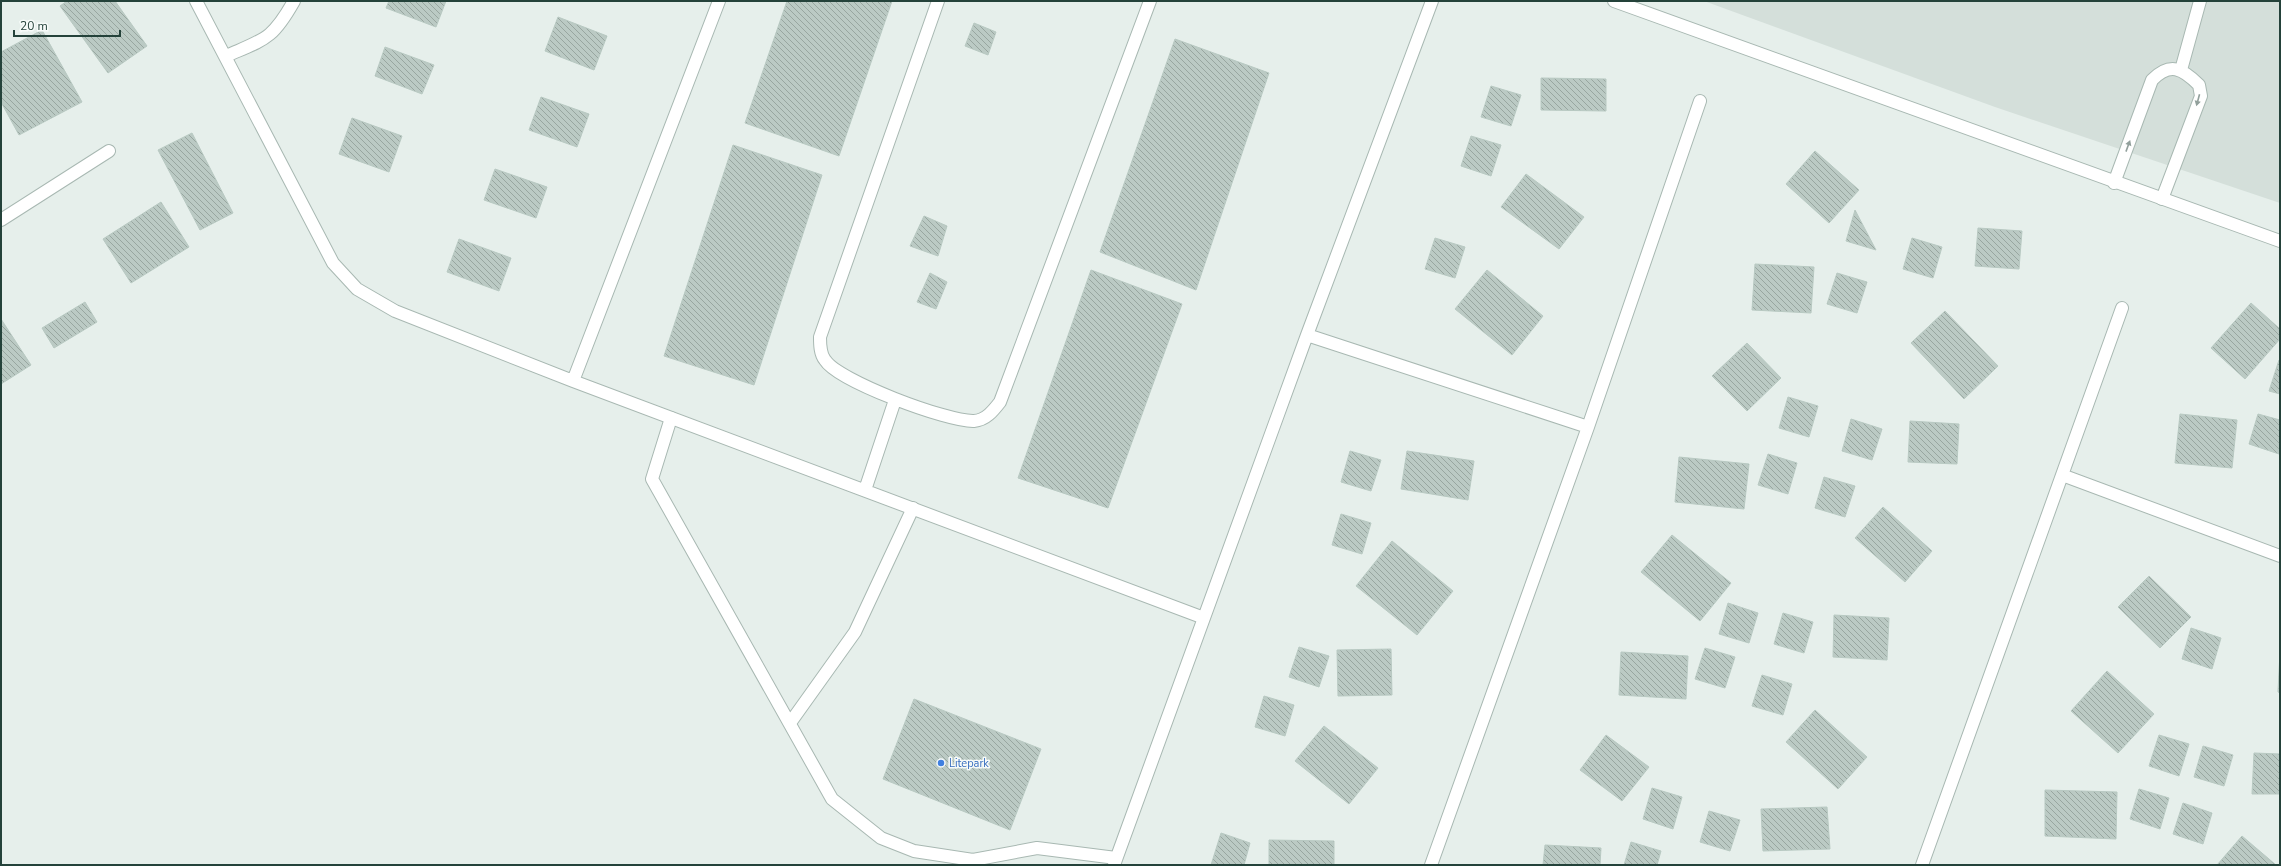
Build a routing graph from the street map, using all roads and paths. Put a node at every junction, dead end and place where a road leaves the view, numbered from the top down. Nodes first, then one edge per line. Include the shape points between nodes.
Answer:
1 (196, 1) edge
2 (294, 1) edge
3 (719, 1) edge
4 (938, 1) edge
5 (1150, 1) edge
6 (1432, 1) edge
7 (1614, 1) edge
8 (2200, 1) edge
9 (226, 56) junction
10 (2181, 70) junction
11 (1700, 101) dead end
12 (109, 151) dead end
13 (2114, 183) junction
14 (2162, 199) junction
15 (1, 220) edge
16 (2280, 241) edge
17 (2122, 308) dead end
18 (1307, 335) junction
19 (573, 381) junction
20 (895, 400) junction
21 (671, 418) junction
22 (1588, 427) junction
23 (2062, 475) junction
24 (865, 490) junction
25 (913, 508) junction
26 (2280, 556) edge
27 (1204, 618) junction
28 (790, 723) junction
29 (1115, 862) edge
30 (1431, 865) edge
31 (1922, 865) edge

1 - 9 street
2 - 9 street via 280,25 266,39
3 - 19 street
4 - 20 street via 820,337 824,360 832,369
5 - 20 street via 1000,402 988,416 974,420 955,418
6 - 18 street
7 - 13 street
8 - 10 street
9 - 19 street via 333,263 357,289 395,311
13 -> 10 street via 2152,80 2160,72 2171,68
10 -> 14 street via 2199,85 2201,96
11 - 22 street
12 - 15 street
13 - 14 street
14 - 16 street
17 - 23 street
18 - 22 street
18 - 27 street
19 - 21 street
20 - 24 street
21 - 24 street
21 - 28 street via 652,479
22 - 30 street
23 - 26 street
23 - 31 street
24 - 25 street
25 - 27 street
25 - 28 street via 855,632
27 - 29 street
28 - 29 street via 832,799 881,838 914,851 973,860 1037,848

